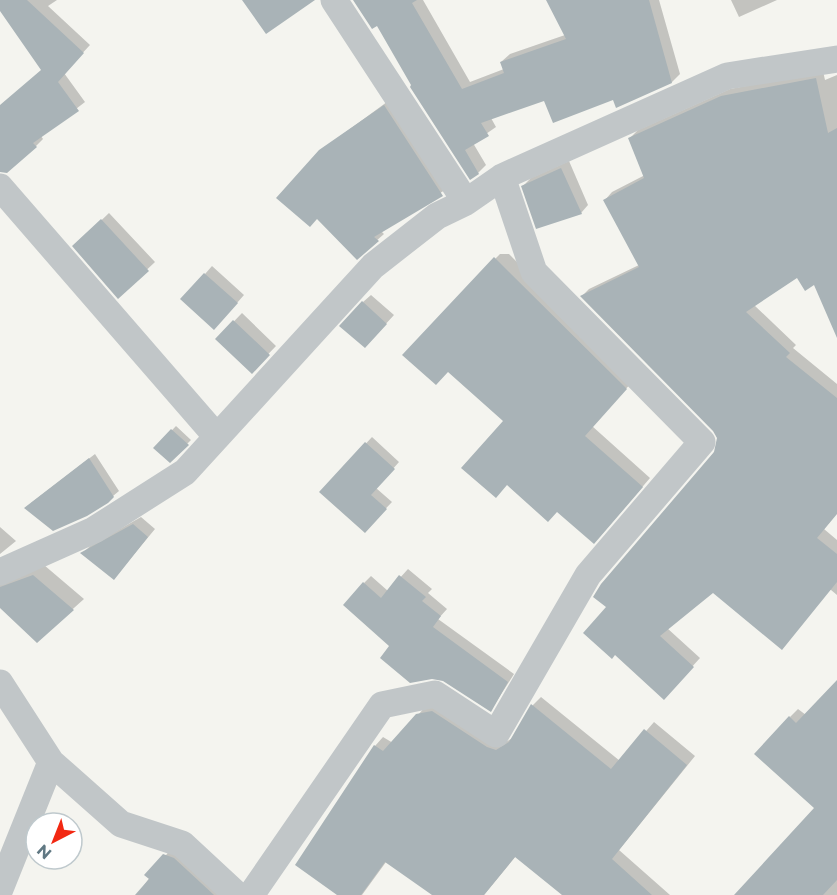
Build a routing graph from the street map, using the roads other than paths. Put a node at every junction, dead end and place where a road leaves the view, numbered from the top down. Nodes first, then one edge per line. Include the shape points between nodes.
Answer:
1 (334, 0) edge
2 (837, 59) edge
3 (502, 177) junction
4 (0, 187) edge
5 (466, 202) junction
6 (217, 437) junction
7 (0, 572) edge
8 (0, 683) edge
9 (51, 762) junction
10 (0, 889) edge
11 (237, 895) edge
12 (251, 895) edge

1 - 5 street
2 - 3 street via 727,76
3 - 5 street
3 - 12 street via 534,272 702,442 588,575 496,734 435,694 382,705
4 - 6 street
5 - 6 street via 438,216 373,266
6 - 7 street via 185,472 94,530
8 - 9 street
9 - 10 street
9 - 11 street via 121,824 182,844

